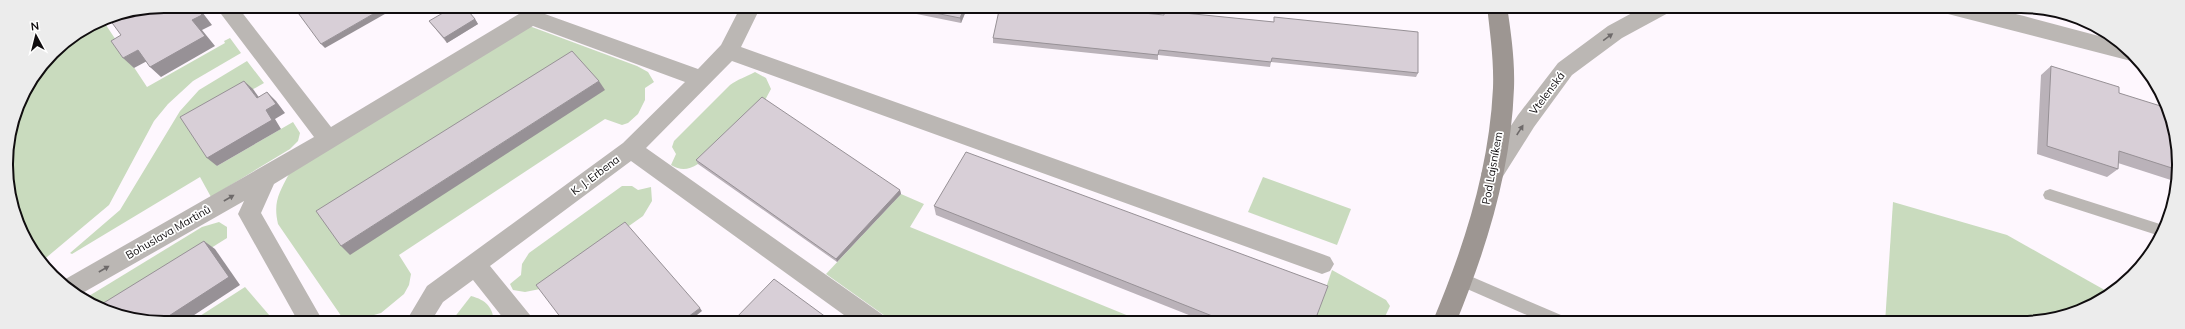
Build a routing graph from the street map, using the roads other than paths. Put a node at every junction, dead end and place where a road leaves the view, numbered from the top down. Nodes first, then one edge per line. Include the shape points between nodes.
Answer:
1 (230, 13) edge
2 (748, 13) edge
3 (1498, 13) edge
4 (1651, 13) edge
5 (1978, 13) edge
6 (2119, 50) edge
7 (729, 51) junction
8 (701, 79) junction
9 (328, 139) junction
10 (631, 148) junction
11 (1491, 175) junction
12 (266, 177) junction
13 (2050, 195) dead end
14 (2157, 229) edge
15 (1322, 264) dead end
16 (475, 265) junction
17 (1463, 280) junction
18 (74, 286) edge
19 (308, 316) edge
20 (421, 316) edge
21 (516, 316) edge
22 (865, 316) edge
23 (1447, 316) edge
24 (1547, 316) edge

1 - 9 street
2 - 7 street, K. J. Erbena
3 - 11 street, Pod Lajsníkem via 1503,37 1503,93
11 -> 4 street, Vtelenská via 1526,121 1565,69 1615,32
5 - 6 street
7 - 8 street, K. J. Erbena
7 - 15 street
8 - 9 street, Bohuslava Martinů via 531,17
8 - 10 street, K. J. Erbena
9 - 12 street, Bohuslava Martinů
10 - 16 street, K. J. Erbena
10 - 22 street
11 - 17 street, Pod Lajsníkem via 1484,213
18 -> 12 street, Bohuslava Martinů
12 - 19 street via 249,214
13 - 14 lane
16 - 20 street, K. J. Erbena via 435,294
16 - 21 street
17 - 23 street, Pod Lajsníkem
17 - 24 lane

